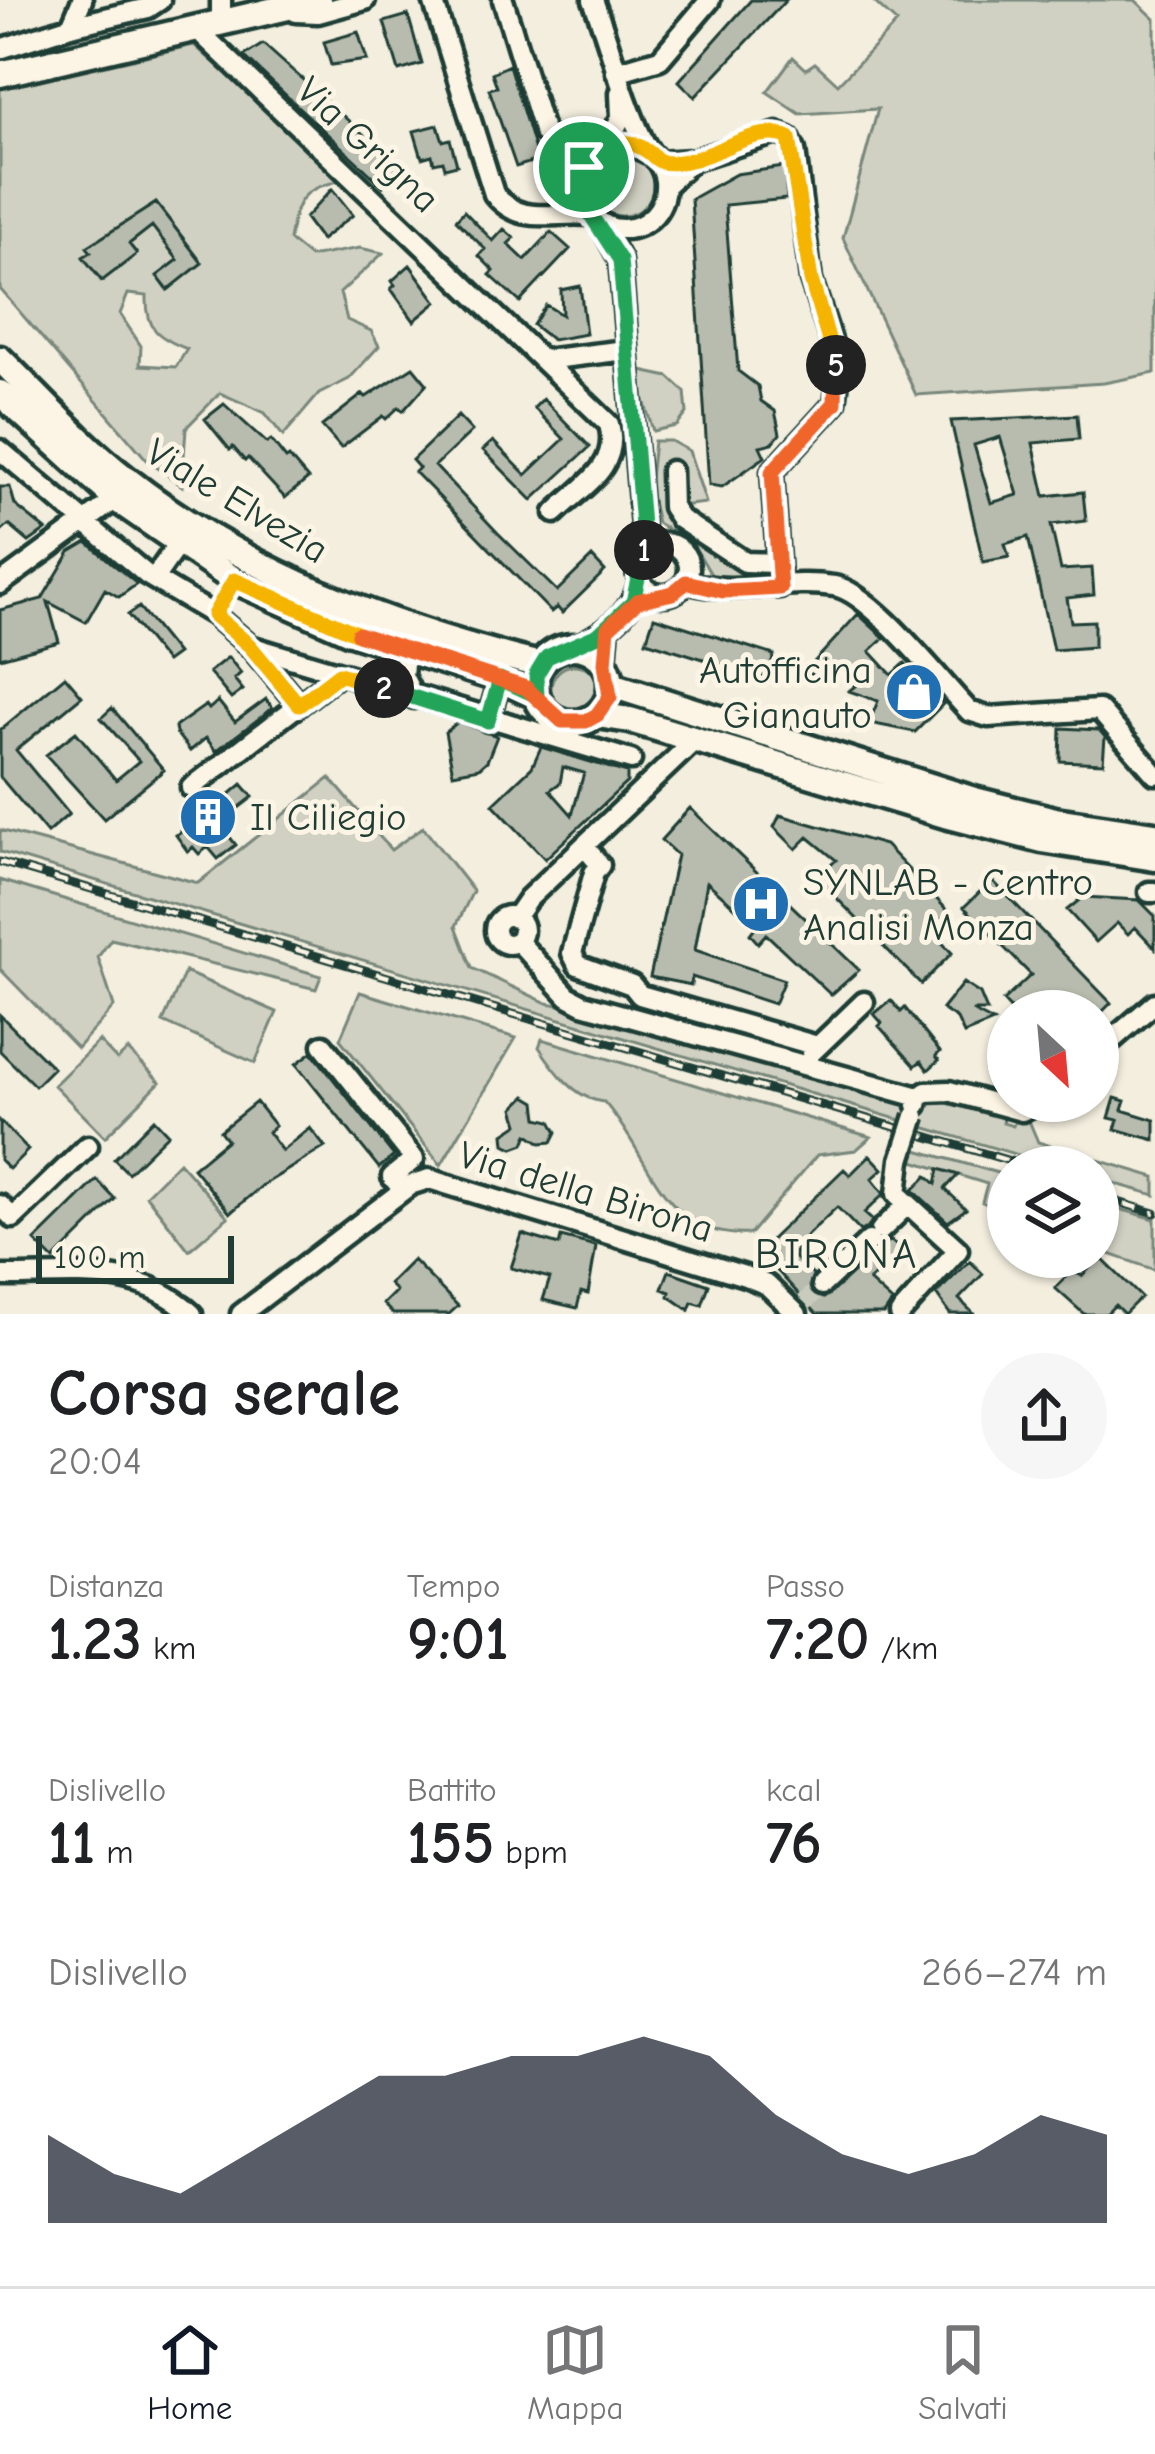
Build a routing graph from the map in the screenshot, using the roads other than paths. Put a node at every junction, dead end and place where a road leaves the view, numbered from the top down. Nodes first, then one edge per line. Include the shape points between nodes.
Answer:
1 (160, 0) edge
2 (318, 0) edge
3 (365, 0) edge
4 (420, 0) edge
5 (503, 0) edge
6 (710, 0) edge
7 (594, 1) edge
8 (274, 6) edge
9 (435, 8) edge
10 (78, 11) edge
11 (215, 14) edge
12 (0, 49) edge
13 (0, 60) edge
14 (0, 74) edge
15 (618, 77) junction
16 (607, 146) junction
17 (656, 159) junction
18 (693, 160) junction
19 (581, 175) junction
20 (665, 186) junction
21 (523, 215) junction
22 (594, 218) junction
23 (650, 218) junction
24 (620, 260) junction
25 (626, 350) junction
26 (0, 359) edge
27 (544, 360) junction
28 (0, 394) edge
29 (0, 450) edge
30 (670, 471) dead end
31 (116, 499) junction
32 (555, 513) dead end
33 (81, 523) junction
34 (178, 544) junction
35 (652, 548) junction
36 (778, 562) junction
37 (155, 577) junction
38 (234, 580) junction
39 (640, 580) junction
40 (686, 582) junction
41 (0, 584) edge
42 (780, 588) junction
43 (656, 594) junction
44 (633, 602) junction
45 (214, 615) junction
46 (608, 628) junction
47 (250, 646) junction
48 (576, 646) junction
49 (405, 650) junction
50 (540, 665) junction
51 (339, 674) junction
52 (608, 674) junction
53 (500, 679) junction
54 (537, 696) junction
55 (414, 698) junction
56 (299, 705) junction
57 (597, 715) junction
58 (488, 721) junction
59 (661, 729) junction
60 (695, 740) junction
61 (631, 760) dead end
62 (670, 764) junction
63 (1155, 774) edge
64 (191, 788) dead end
65 (1155, 836) edge
66 (584, 846) junction
67 (1155, 858) edge
68 (864, 1002) dead end
69 (1155, 1003) edge
70 (1119, 1034) edge
71 (323, 1045) dead end
72 (817, 1046) junction
73 (810, 1070) junction
74 (987, 1101) edge
75 (917, 1106) junction
76 (88, 1146) dead end
77 (403, 1190) junction
78 (908, 1204) junction
79 (0, 1205) edge
80 (0, 1276) edge
81 (822, 1285) tunnel mouth
82 (798, 1311) edge
83 (192, 1314) edge
84 (241, 1314) edge
85 (900, 1314) edge

1 - 10 street via 119,16
2 - 8 main road
3 - 8 street via 318,13
4 - 9 street
5 - 19 street via 544,133 576,156
6 - 15 street via 660,59
7 - 15 street
8 - 11 main road
9 - 21 street via 489,184
10 - 12 street
11 - 13 main road
11 - 14 main road
11 - 27 street, Via Grigna
15 - 16 street via 621,117
15 - 17 street
16 - 17 street via 631,143
16 - 19 street
17 - 18 street
17 - 20 street
18 - 20 street
18 - 36 street via 778,133 795,150 811,280 838,381 835,403 772,472
19 - 21 street via 556,206
19 - 22 street via 581,198
20 - 23 street
21 - 22 street
22 - 23 street via 622,229
22 - 24 street
23 - 24 street
24 - 25 street
25 - 27 street
25 - 35 street
26 - 50 main road, Viale Elvezia via 124,478 253,562 347,605
27 - 32 street, Via Grigna via 609,424 614,442 609,462
28 - 31 main road, Viale Elvezia
29 - 33 street
30 - 36 street via 680,519 745,562
31 - 33 street, Viale Elvezia
31 - 34 main road, Viale Elvezia
33 - 37 street
33 - 41 street, Viale Elvezia
34 - 37 street
34 - 38 main road, Viale Elvezia
35 - 39 street via 638,566
35 - 40 street via 676,547 687,558
36 - 42 street
37 - 45 street
38 - 45 street
38 - 49 main road, Viale Elvezia
39 - 43 street
39 - 44 street
40 - 42 street via 723,591
40 - 43 street
42 - 63 street via 847,588 969,711 988,717 1099,710
43 - 44 street
44 - 46 street
45 - 47 street
46 - 48 street
46 - 52 street
47 - 51 street
47 - 56 street
48 - 50 main road
48 - 52 main road
49 - 53 main road, Viale Elvezia
49 - 55 street
50 - 54 main road
51 - 55 street
51 - 56 street
52 - 57 main road
52 - 65 main road via 974,800
53 - 54 main road, Viale Elvezia
53 - 58 street
54 - 57 main road, Viale Elvezia via 562,721
55 - 58 street
56 - 64 street
57 - 59 main road, Viale Elvezia
58 - 61 street
59 - 60 main road, Viale Elvezia
59 - 62 street
60 - 62 street
60 - 67 main road, Viale Elvezia via 1003,830
62 - 66 street
66 - 72 street via 600,865 572,952 578,965 640,995
66 - 73 street via 515,918 499,920 494,933 503,944 518,941 583,1004
68 - 72 street
69 - 70 street
71 - 77 street via 414,1159 392,1177
72 - 73 street
73 - 75 street
74 - 75 street via 926,1092
75 - 78 street, bridge via 896,1194
76 - 79 street via 13,1218
77 - 82 street, Via della Birona via 436,1180 745,1276
77 - 84 street, Via della Birona
78 - 81 street
78 - 85 street via 958,1250
80 - 83 street via 127,1277 155,1285

